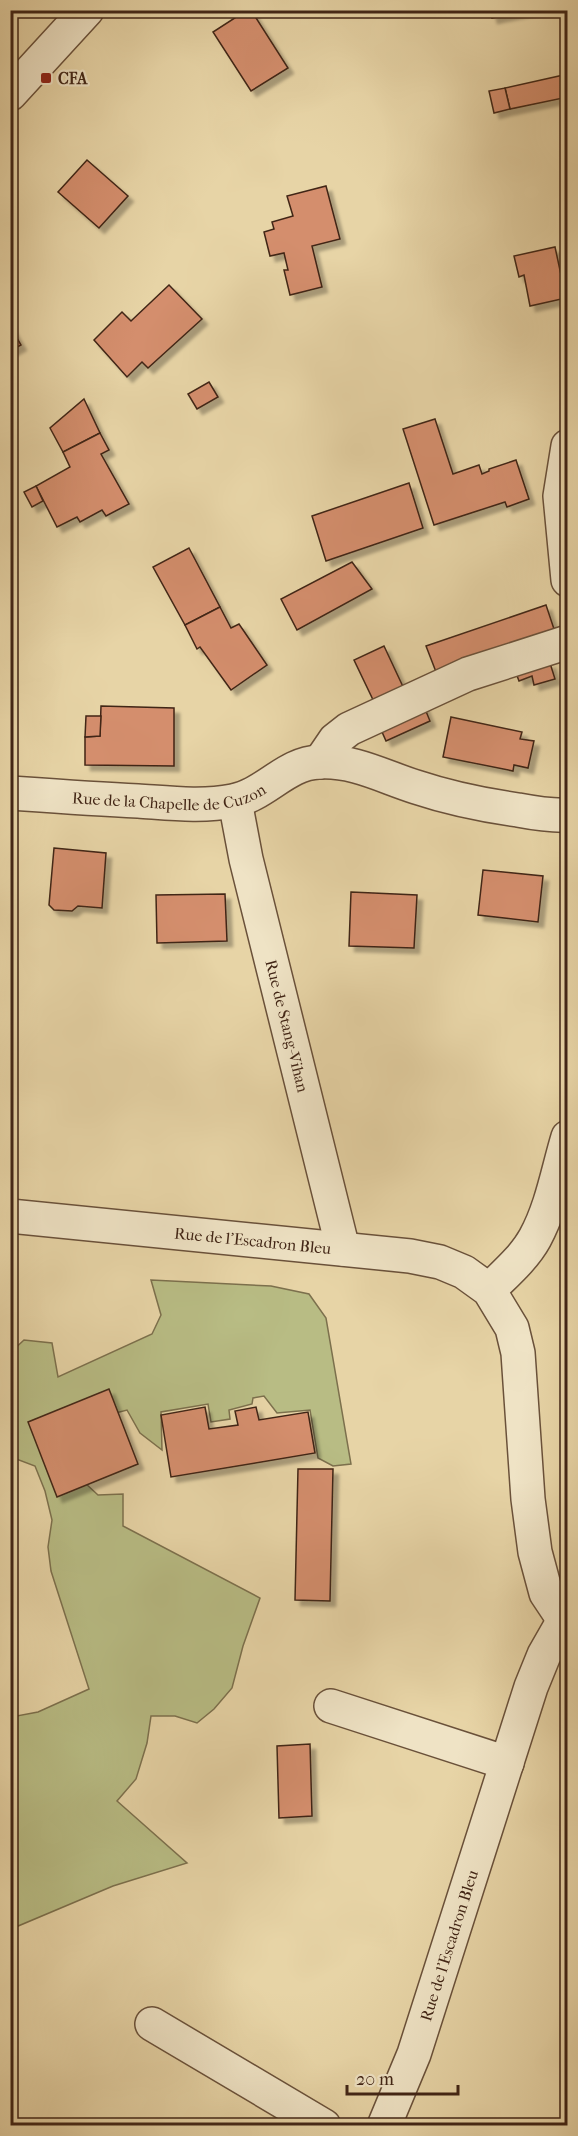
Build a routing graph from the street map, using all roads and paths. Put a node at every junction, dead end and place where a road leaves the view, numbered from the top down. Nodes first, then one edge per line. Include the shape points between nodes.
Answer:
1 (87, 10) edge
2 (10, 94) edge
3 (567, 446) edge
4 (567, 580) edge
5 (567, 642) edge
6 (320, 762) junction
7 (10, 793) edge
8 (235, 801) junction
9 (567, 815) edge
10 (567, 1137) edge
11 (10, 1216) edge
12 (343, 1249) junction
13 (489, 1290) junction
14 (566, 1620) edge
15 (331, 1706) dead end
16 (507, 1763) junction
17 (152, 2024) dead end
18 (324, 2126) edge
19 (384, 2126) edge

1 - 2 street
3 - 4 street via 560,496
5 - 6 street via 468,674 349,729 335,740
6 - 8 street, Rue de la Chapelle de Cuzon via 285,773 256,793
6 - 9 street, Rue de la Chapelle de Cuzon via 366,768 457,799
7 - 8 street, Rue de la Chapelle de Cuzon via 183,804
8 - 12 street, Rue de Stang-Vihan
10 - 13 street via 535,1239
11 - 12 street, Rue de l'Escadron Bleu
12 - 13 street, Rue de l'Escadron Bleu via 440,1262 464,1272
13 - 14 street, Rue de l'Escadron Bleu via 512,1328 518,1353 535,1552 546,1593
14 - 16 street, Rue de l'Escadron Bleu via 540,1666
15 - 16 street
16 - 19 street, Rue de l'Escadron Bleu via 414,2054
17 - 18 street

